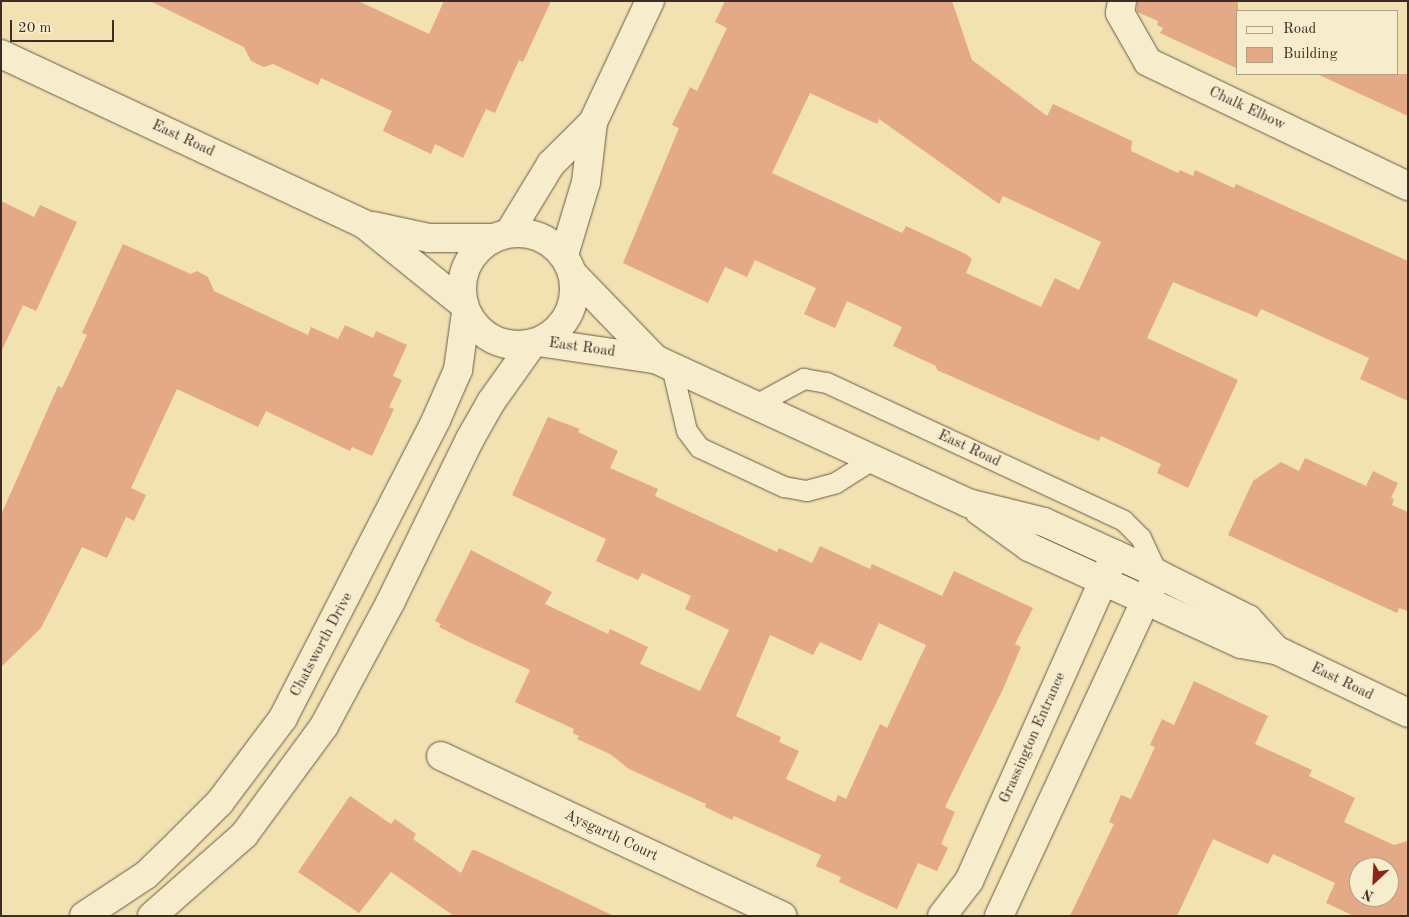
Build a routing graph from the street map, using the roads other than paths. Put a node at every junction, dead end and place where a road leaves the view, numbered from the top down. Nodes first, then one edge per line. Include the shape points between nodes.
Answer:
1 (650, 1) edge
2 (1122, 1) edge
3 (1, 54) edge
4 (593, 122) junction
5 (1408, 186) edge
6 (364, 224) junction
7 (501, 236) junction
8 (568, 264) junction
9 (465, 308) junction
10 (536, 342) junction
11 (664, 363) junction
12 (756, 405) junction
13 (874, 459) junction
14 (968, 503) junction
15 (1115, 554) junction
16 (1158, 574) junction
17 (1103, 581) junction
18 (353, 587) junction
19 (1146, 601) junction
20 (390, 604) junction
21 (1276, 650) junction
22 (1408, 713) edge
23 (441, 756) dead end
24 (90, 914) edge
25 (152, 916) edge
26 (782, 916) edge
27 (942, 916) edge
28 (999, 916) edge

1 - 4 street
2 - 5 street, Chalk Elbow via 1120,12 1148,62
3 - 6 street, East Road
4 - 7 street via 551,164
4 - 8 street via 586,182
6 - 7 street, East Road via 429,238
6 - 9 street, East Road
7 - 8 street via 536,236
7 - 9 street via 472,254 464,270 461,288
8 - 10 street via 573,300 567,318 554,332
8 - 11 street, East Road
9 - 10 street via 488,337 510,345
9 - 18 street, Chatsworth Drive via 458,370
10 - 11 street, East Road
10 - 20 street via 491,402 470,439
11 - 12 street, East Road
11 - 13 lane via 686,431 700,448 784,487 807,491 836,483
12 - 13 street, East Road
12 - 16 lane, East Road via 804,379 827,383 1124,521 1142,538
13 - 14 street, East Road
14 - 15 street, East Road via 1044,522
14 - 17 street, East Road via 1029,547
15 - 16 street, East Road
15 - 17 street, Grassington Entrance
16 - 19 street
16 - 21 street, East Road via 1248,619
17 - 19 street, East Road
17 - 27 street, Grassington Entrance via 969,881
18 - 20 street
18 - 24 street, Chatsworth Drive via 283,718 251,764 220,802 146,875
19 - 21 street, East Road via 1241,644
19 - 28 street
20 - 25 street via 324,726 282,786 244,835
21 - 22 street, East Road
23 - 26 street, Aysgarth Court

